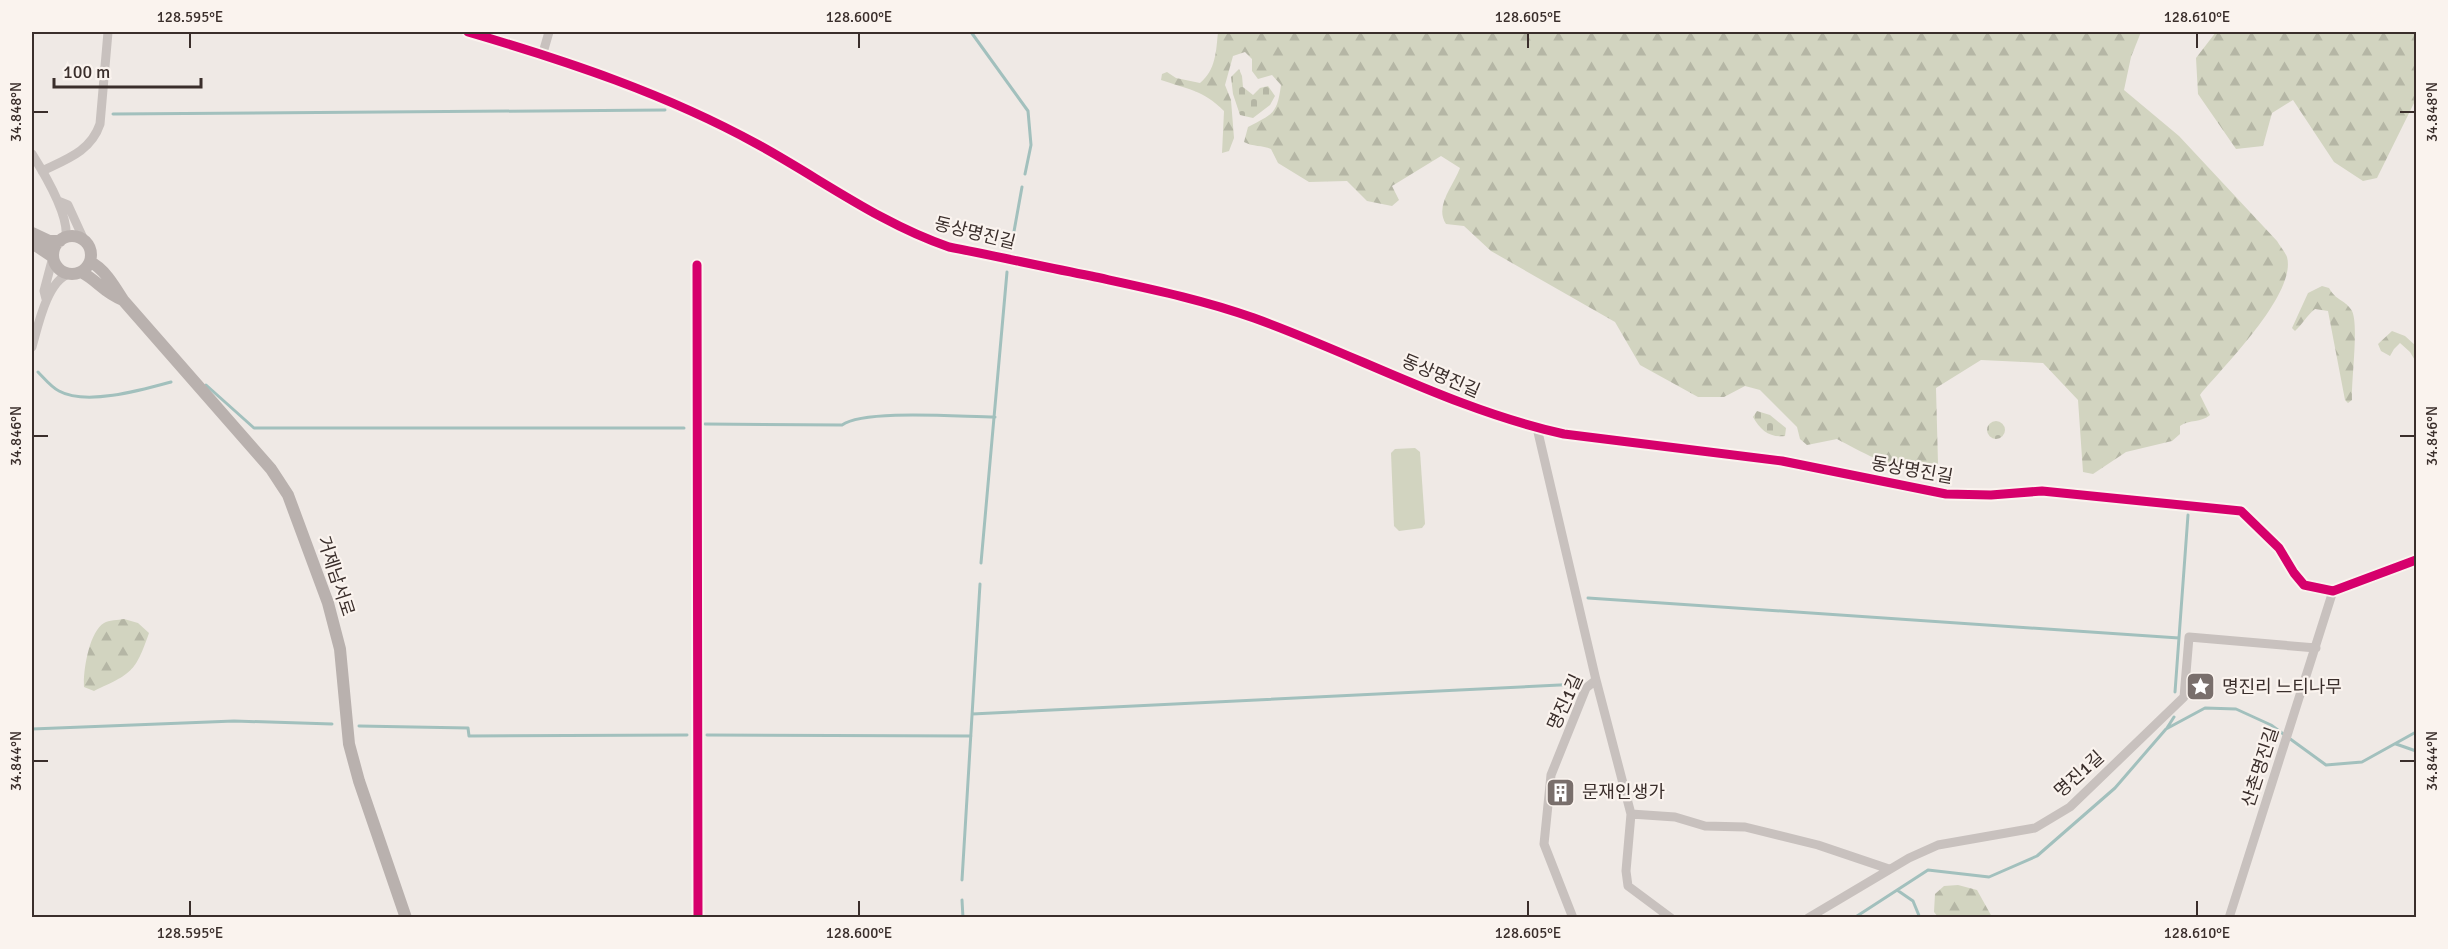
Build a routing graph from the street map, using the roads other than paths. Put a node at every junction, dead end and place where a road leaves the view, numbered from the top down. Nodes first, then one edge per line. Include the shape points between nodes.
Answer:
1 (108, 32) edge
2 (468, 32) edge
3 (549, 32) edge
4 (542, 56) junction
5 (32, 154) edge
6 (42, 171) junction
7 (58, 201) junction
8 (32, 233) edge
9 (63, 239) junction
10 (84, 240) junction
11 (32, 243) edge
12 (53, 257) junction
13 (93, 263) junction
14 (697, 265) dead end
15 (75, 273) junction
16 (46, 299) junction
17 (123, 300) junction
18 (32, 347) edge
19 (1537, 428) junction
20 (2416, 560) edge
21 (2333, 591) junction
22 (2316, 648) junction
23 (1596, 680) junction
24 (1632, 814) junction
25 (1889, 869) junction
26 (406, 918) edge
27 (698, 918) edge
28 (1573, 918) edge
29 (1671, 918) edge
30 (1808, 918) edge
31 (2229, 918) edge

1 - 6 street via 97,135 75,156
2 - 4 street, 동상명진길
3 - 4 street
4 - 19 street, 동상명진길 via 663,98 756,144 884,220 929,240 1204,302 1253,317 1485,412
5 - 6 street
6 - 7 street
7 - 9 street via 67,232
7 - 10 street via 68,206
8 - 9 main road via 49,241
9 - 10 main road via 72,236
9 - 12 main road via 56,245
10 - 13 main road
11 - 12 main road
12 - 15 main road via 58,268
12 - 16 street via 44,291
13 - 15 main road
13 - 17 main road, 거제남서로
14 - 27 street
15 - 16 street via 61,276
15 - 17 main road, 거제남서로 via 88,276 109,295
16 - 18 street
17 - 26 main road, 거제남서로 via 271,469 288,495 328,603 340,649 349,744
19 - 21 street, 동상명진길 via 1782,461 1946,494 2042,491 2241,511 2279,548 2304,585
19 - 23 street, 명진1길
20 - 21 street
21 - 22 street, 산촌명진길
22 - 25 street, 명진1길 via 2189,637 2184,697 2070,807 2035,828 1938,845
22 - 31 street, 산촌명진길
23 - 24 street
23 - 28 street, 명진1길 via 1586,688 1551,775 1544,844
24 - 25 street via 1675,817 1706,826 1745,827 1818,845
24 - 29 street via 1628,886
25 - 30 street, 명진1길

